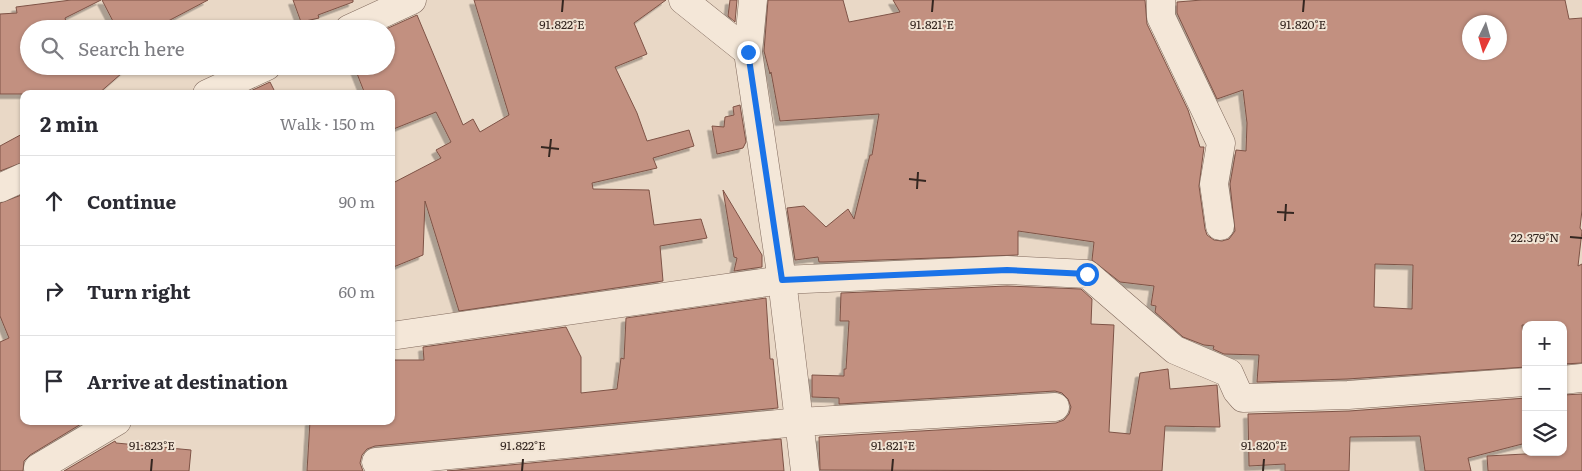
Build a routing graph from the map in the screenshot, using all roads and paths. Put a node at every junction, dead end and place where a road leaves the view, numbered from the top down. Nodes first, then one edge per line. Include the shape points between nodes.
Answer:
1 (412, 0) edge
2 (683, 0) edge
3 (754, 0) edge
4 (1161, 0) edge
5 (369, 20) edge
6 (748, 52) junction
7 (248, 75) edge
8 (216, 90) edge
9 (20, 179) edge
10 (0, 188) edge
11 (1220, 226) dead end
12 (782, 280) junction
13 (395, 335) edge
14 (1582, 378) edge
15 (1567, 380) edge
16 (1522, 382) edge
17 (1055, 407) dead end
18 (799, 422) junction
19 (110, 425) edge
20 (376, 462) dead end
21 (38, 468) dead end
22 (806, 471) edge

1 - 5 street
2 - 6 street
3 - 6 street
4 - 11 street via 1160,17 1221,143 1214,184
6 - 12 street
7 - 8 street
9 - 10 street
12 - 13 street
12 - 16 street via 1007,270 1087,274 1175,350 1229,373 1243,398 1348,395
12 - 18 street
14 - 15 street
17 - 18 street
18 - 20 street
18 - 22 street
19 - 21 street

